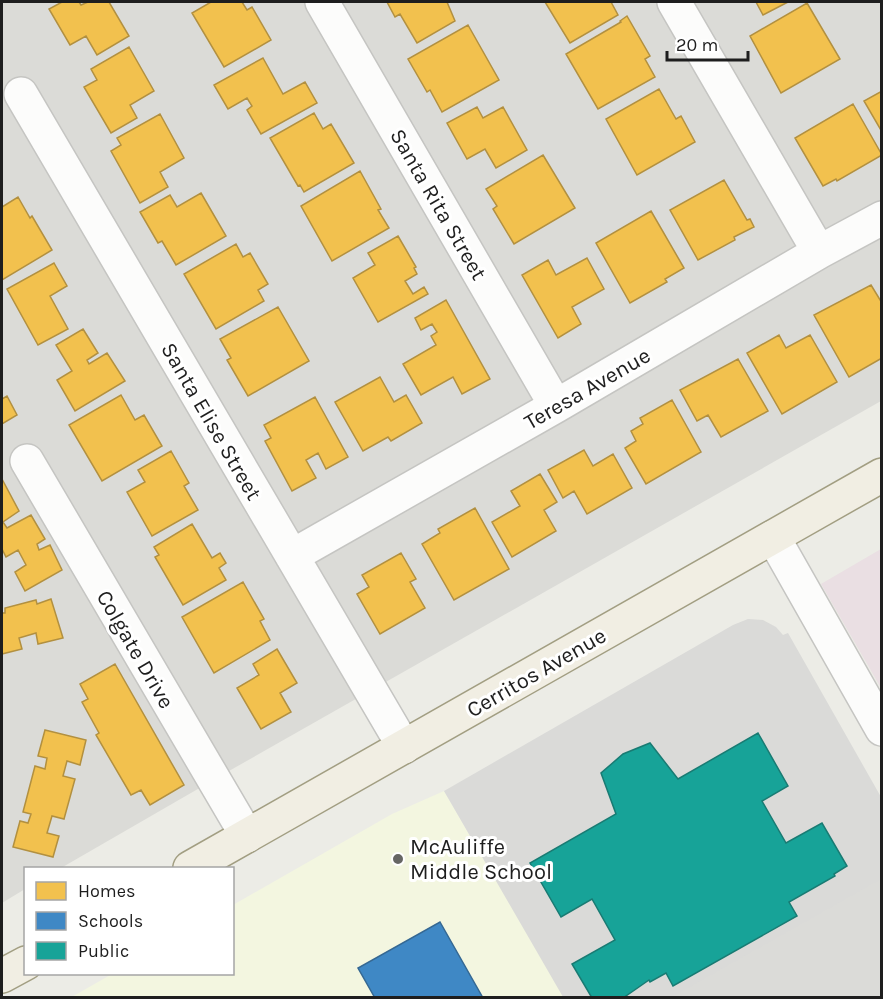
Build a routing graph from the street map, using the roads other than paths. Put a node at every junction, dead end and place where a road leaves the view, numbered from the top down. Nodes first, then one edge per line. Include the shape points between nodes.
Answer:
1 (322, 2) edge
2 (674, 2) edge
3 (21, 94) dead end
4 (882, 218) edge
5 (819, 252) junction
6 (556, 406) junction
7 (27, 461) dead end
8 (882, 475) edge
9 (773, 537) junction
10 (292, 556) junction
11 (882, 729) edge
12 (404, 747) junction
13 (246, 837) junction
14 (192, 867) edge
15 (24, 964) edge
16 (2, 976) edge

1 - 6 street, Santa Rita Street
2 - 5 street
3 - 10 street, Santa Elise Street
4 - 5 street, Teresa Avenue
5 - 6 street, Teresa Avenue
6 - 10 street, Teresa Avenue
7 - 13 street, Colgate Drive
8 - 9 main road, Cerritos Avenue
9 - 11 street
9 - 12 main road, Cerritos Avenue
10 - 12 street, Santa Elise Street
12 - 13 main road, Cerritos Avenue
13 - 14 main road, Cerritos Avenue
15 - 16 main road

